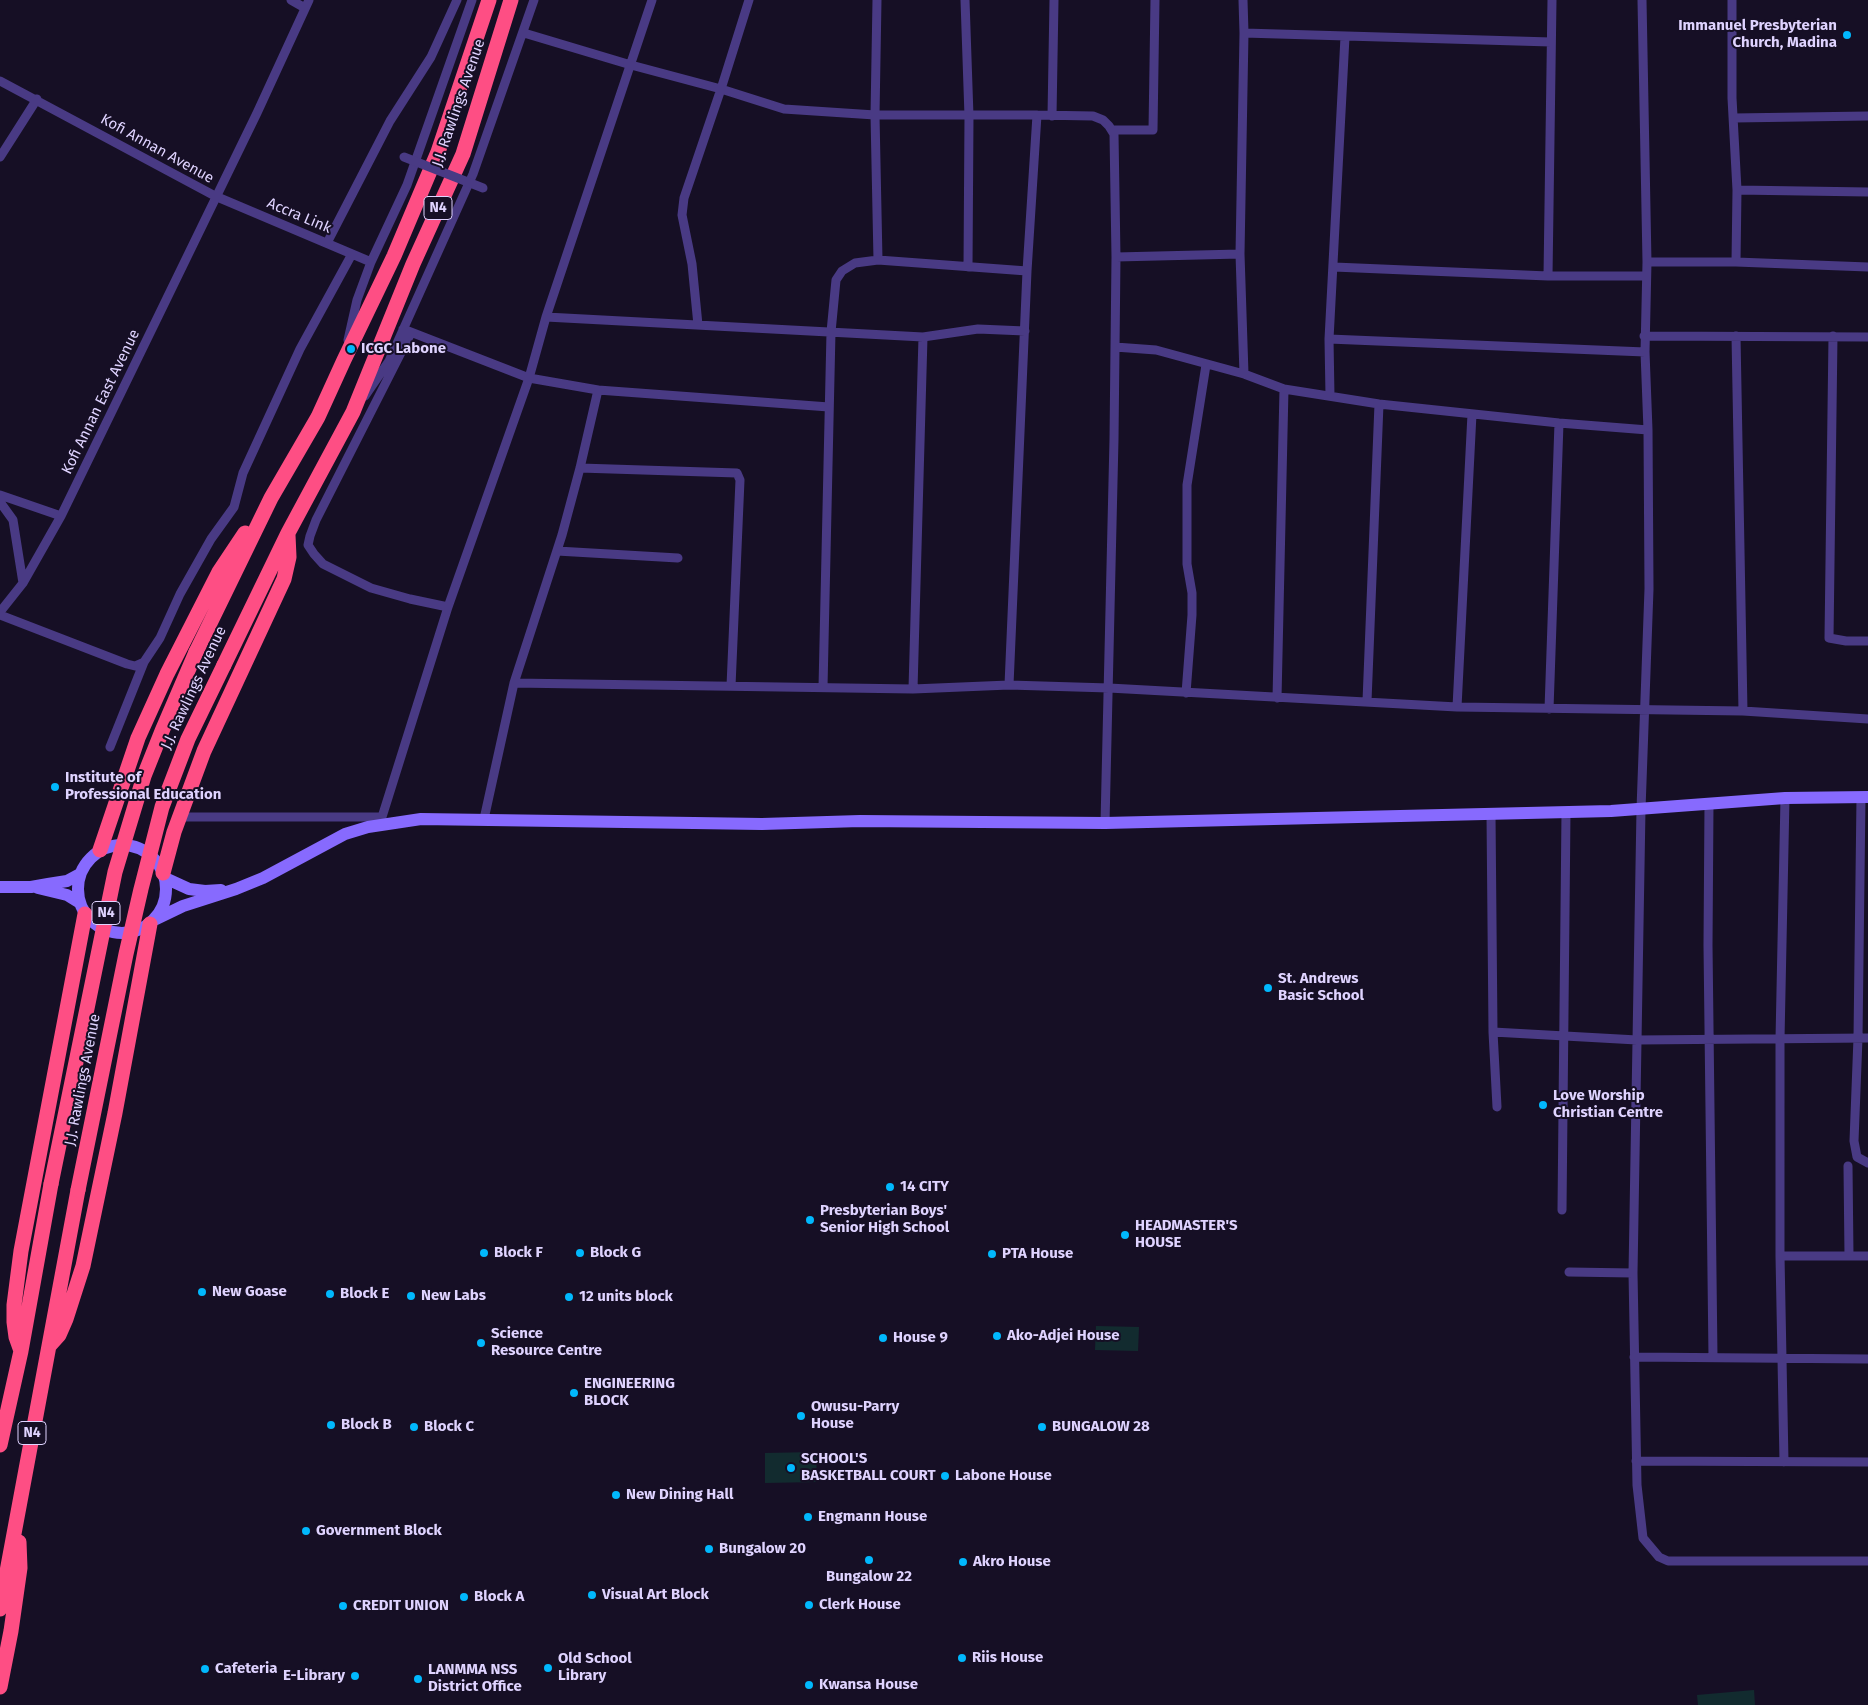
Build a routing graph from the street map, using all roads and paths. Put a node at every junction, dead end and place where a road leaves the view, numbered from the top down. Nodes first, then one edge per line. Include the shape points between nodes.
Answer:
1 (291, 0) edge
2 (457, 0) edge
3 (472, 0) edge
4 (489, 0) edge
5 (511, 0) edge
6 (534, 0) edge
7 (652, 0) edge
8 (749, 0) edge
9 (877, 0) edge
10 (965, 0) edge
11 (1054, 0) edge
12 (1155, 0) edge
13 (1243, 0) edge
14 (1552, 0) edge
15 (1642, 0) edge
16 (1732, 0) edge
17 (307, 4) edge
18 (524, 33) junction
19 (1244, 33) junction
20 (1345, 36) junction
21 (1551, 42) junction
22 (631, 65) junction
23 (0, 80) edge
24 (722, 89) junction
25 (37, 99) junction
26 (875, 115) junction
27 (1037, 115) junction
28 (969, 116) junction
29 (1052, 116) junction
30 (1868, 116) edge
31 (1734, 118) junction
32 (1112, 130) junction
33 (0, 157) edge
34 (404, 157) dead end
35 (483, 188) dead end
36 (1737, 190) junction
37 (1868, 192) edge
38 (215, 196) junction
39 (327, 243) junction
40 (352, 254) junction
41 (1240, 254) junction
42 (1116, 257) junction
43 (878, 260) junction
44 (371, 262) junction
45 (1647, 262) junction
46 (1736, 262) junction
47 (1868, 266) edge
48 (968, 267) junction
49 (1334, 267) junction
50 (1027, 272) junction
51 (1548, 276) junction
52 (1646, 276) junction
53 (546, 317) junction
54 (698, 324) junction
55 (407, 331) junction
56 (830, 332) junction
57 (1025, 332) junction
58 (1644, 336) junction
59 (1736, 336) junction
60 (1833, 336) junction
61 (923, 337) junction
62 (1868, 337) edge
63 (1329, 339) junction
64 (1115, 347) junction
65 (1644, 352) junction
66 (344, 360) junction
67 (1206, 365) junction
68 (1244, 374) junction
69 (529, 378) junction
70 (1284, 389) junction
71 (598, 390) junction
72 (1330, 396) junction
73 (1378, 404) junction
74 (829, 407) junction
75 (353, 412) junction
76 (1472, 414) junction
77 (1559, 423) junction
78 (1648, 430) junction
79 (580, 468) junction
80 (0, 495) edge
81 (271, 498) junction
82 (0, 502) edge
83 (61, 516) junction
84 (288, 533) junction
85 (557, 551) junction
86 (678, 558) dead end
87 (23, 583) junction
88 (448, 607) junction
89 (0, 614) edge
90 (1868, 641) edge
91 (144, 662) junction
92 (514, 683) junction
93 (1010, 685) junction
94 (731, 686) junction
95 (823, 687) junction
96 (1109, 688) junction
97 (913, 689) junction
98 (1186, 693) junction
99 (1277, 698) junction
100 (1367, 701) junction
101 (1457, 706) junction
102 (1549, 709) junction
103 (1646, 709) junction
104 (1743, 711) junction
105 (1868, 719) edge
106 (110, 747) dead end
107 (1864, 797) edge
108 (1785, 798) junction
109 (1709, 804) junction
110 (1641, 809) junction
111 (1566, 812) junction
112 (1491, 814) junction
113 (179, 817) junction
114 (484, 819) junction
115 (381, 821) junction
116 (1105, 823) junction
117 (100, 850) junction
118 (80, 874) junction
119 (164, 875) junction
120 (0, 886) edge
121 (30, 887) junction
122 (236, 889) junction
123 (83, 908) junction
124 (152, 921) junction
125 (1493, 1032) junction
126 (1564, 1034) junction
127 (1780, 1038) junction
128 (1858, 1038) junction
129 (1868, 1038) edge
130 (1637, 1040) junction
131 (1709, 1040) junction
132 (1497, 1108) dead end
133 (1868, 1163) edge
134 (1848, 1166) dead end
135 (1562, 1210) dead end
136 (1780, 1256) junction
137 (1849, 1256) junction
138 (1868, 1256) edge
139 (1569, 1272) dead end
140 (1633, 1273) junction
141 (50, 1345) junction
142 (21, 1351) junction
143 (1634, 1357) junction
144 (1713, 1357) junction
145 (1783, 1358) junction
146 (1868, 1359) edge
147 (0, 1445) edge
148 (1636, 1461) junction
149 (1784, 1462) junction
150 (1868, 1462) edge
151 (17, 1522) junction
152 (1868, 1560) edge
153 (0, 1609) edge
154 (0, 1687) edge

1 - 17 street
2 - 39 street via 431,57 390,122
3 - 44 street via 407,185
4 - 66 highway, J.J. Rawlings Avenue / N4 via 438,152 394,256
5 - 75 highway, J.J. Rawlings Avenue / N4 via 463,154 413,264
6 - 18 street
7 - 22 street
8 - 24 street
9 - 26 street
10 - 28 street
11 - 29 street
12 - 32 street via 1153,130
13 - 19 street
14 - 21 street
15 - 45 street
16 - 31 street
17 - 38 street, Kofi Annan Avenue
18 - 22 street
18 - 55 street via 473,174
19 - 20 street
19 - 41 street
20 - 21 street
20 - 49 street
21 - 51 street
22 - 24 street
22 - 53 street
23 - 25 street, Kofi Annan Avenue
24 - 26 street via 784,109
24 - 54 street via 684,198 682,215 692,264
25 - 33 street
25 - 38 street, Kofi Annan Avenue
26 - 28 street
26 - 43 street
27 - 28 street
27 - 29 street
27 - 50 street
28 - 48 street
29 - 32 street via 1093,116 1103,120
30 - 31 street
31 - 36 street
32 - 42 street
34 - 35 street, bridge
36 - 37 street
36 - 46 street
38 - 39 street, Accra Link
38 - 83 street, Kofi Annan East Avenue
39 - 40 street, Accra Link
40 - 44 street, Accra Link
40 - 91 street via 300,349 243,473 234,507 211,539 160,638
41 - 42 street
41 - 68 street
42 - 64 street
43 - 48 street
43 - 56 street via 855,262 836,280
44 - 66 street via 357,300
45 - 46 street
45 - 52 street
46 - 47 street
48 - 50 street
49 - 51 street
49 - 63 street
50 - 57 street
51 - 52 street
52 - 58 street
53 - 54 street
53 - 69 street
54 - 56 street
55 - 69 street
55 - 75 street
55 - 88 street via 316,520 308,545 323,564 371,588
56 - 61 street
56 - 74 street
57 - 61 street via 978,329
57 - 93 street
58 - 59 street
58 - 65 street
59 - 60 street
59 - 104 street
60 - 62 street
60 - 90 street via 1829,638
61 - 97 street
63 - 65 street
63 - 72 street
64 - 67 street via 1156,350
64 - 96 street
65 - 78 street
66 - 81 highway, J.J. Rawlings Avenue / N4 via 318,417
67 - 68 street
67 - 98 street via 1187,485 1187,564 1192,615
68 - 70 street
69 - 71 street
69 - 88 street
70 - 72 street
70 - 99 street
71 - 74 street
71 - 79 street
72 - 73 street
73 - 76 street
73 - 100 street
74 - 95 street
75 - 84 highway, J.J. Rawlings Avenue / N4
76 - 77 street
76 - 101 street
77 - 78 street
77 - 102 street
78 - 103 street
79 - 85 street
79 - 94 street via 737,473 740,476
80 - 83 street
81 - 117 highway via 220,572 167,674 138,738
81 - 142 highway, J.J. Rawlings Avenue / N4, bridge via 196,652 162,731 144,776 115,872 51,1184
82 - 87 street via 12,520
83 - 87 street, Kofi Annan East Avenue
84 - 113 highway via 289,557 284,579 204,751
84 - 141 highway, J.J. Rawlings Avenue / N4, bridge via 188,739 162,807 140,889 78,1190
85 - 86 street
85 - 92 street
87 - 89 street, Kofi Annan East Avenue
88 - 115 street
89 - 91 street via 127,664 135,666
91 - 106 street
92 - 94 street
92 - 114 street
93 - 96 street
93 - 97 street
94 - 95 street
95 - 97 street
96 - 98 street
96 - 116 street
98 - 99 street
99 - 100 street
100 - 101 street
101 - 102 street
102 - 103 street
103 - 104 street
103 - 110 street
104 - 105 street
107 - 108 street
107 - 128 street
108 - 109 street
108 - 127 street
109 - 110 street
109 - 131 street
110 - 111 street
110 - 130 street
111 - 112 street
111 - 126 street
112 - 116 street
112 - 125 street
113 - 115 street
113 - 119 highway
114 - 115 street
114 - 116 street via 753,824 860,820
115 - 122 street via 345,834
117 - 118 street
117 - 119 street via 128,846 142,850 154,859
118 - 121 street via 67,881
118 - 123 street via 78,893
119 - 122 street via 190,889
119 - 124 street via 164,900
120 - 121 street
121 - 123 street via 67,895
122 - 124 street via 183,906
123 - 124 street via 95,923 107,930 135,930
123 - 142 highway via 21,1250 14,1305 16,1337
124 - 141 highway via 83,1266 59,1336
125 - 126 street
125 - 132 street
126 - 130 street
126 - 135 street
127 - 128 street
127 - 131 street
127 - 136 street
128 - 129 street
128 - 133 street via 1854,1141 1857,1157
130 - 131 street
130 - 140 street
131 - 144 street
134 - 137 street
136 - 137 street
136 - 145 street
137 - 138 street
139 - 140 street
140 - 143 street
141 - 151 highway, J.J. Rawlings Avenue / N4
142 - 147 highway, J.J. Rawlings Avenue / N4
143 - 144 street
143 - 148 street
144 - 145 street
145 - 146 street
145 - 149 street
148 - 149 street
148 - 152 street via 1643,1538 1659,1557 1668,1561
149 - 150 street
151 - 153 highway, J.J. Rawlings Avenue / N4
151 - 154 highway via 20,1568

